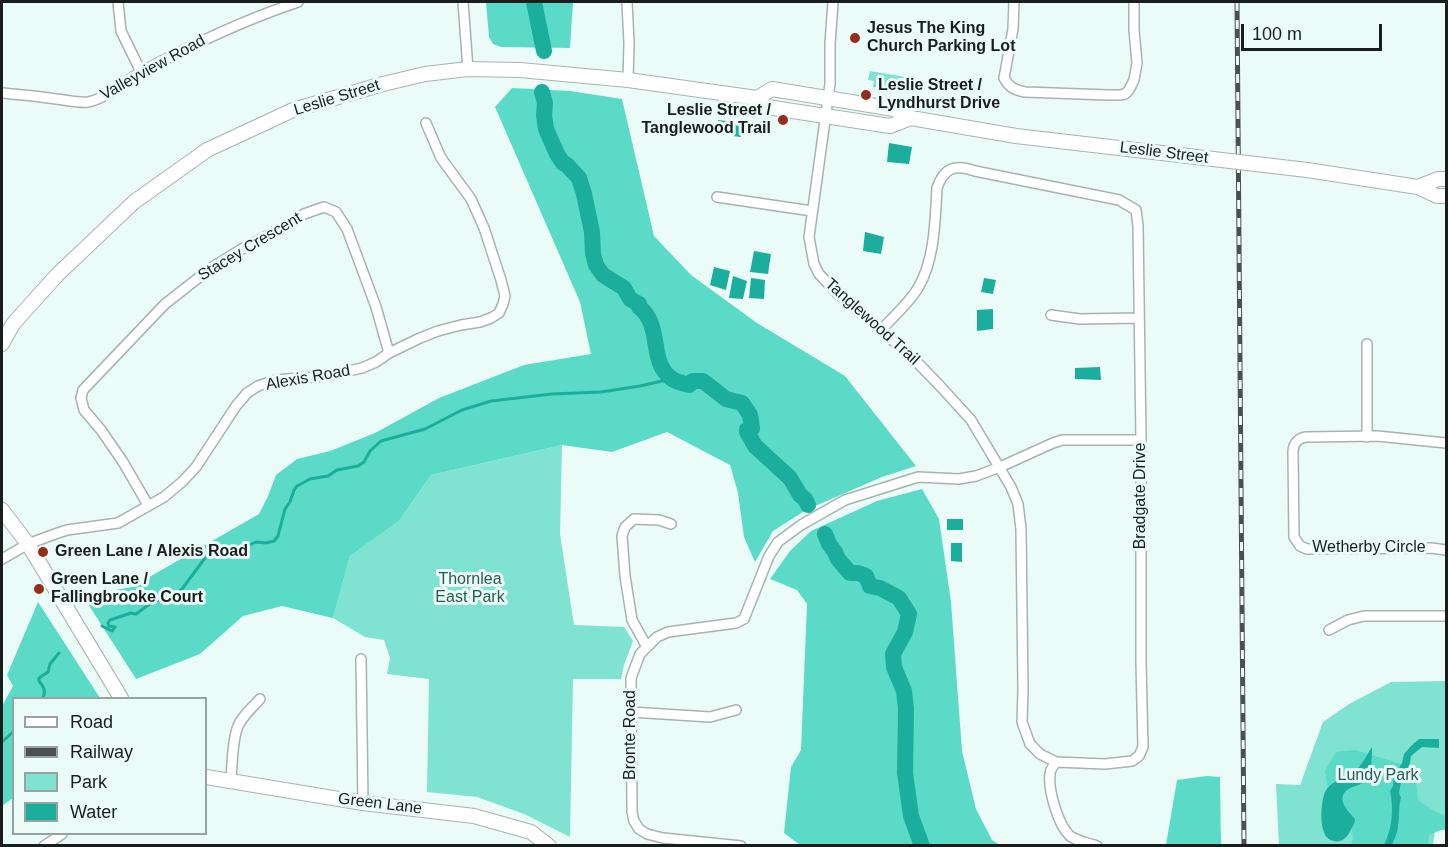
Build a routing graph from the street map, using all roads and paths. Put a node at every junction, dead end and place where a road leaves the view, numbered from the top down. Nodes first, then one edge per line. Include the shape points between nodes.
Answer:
1 (118, 2) edge
2 (298, 2) edge
3 (463, 2) edge
4 (627, 2) edge
5 (833, 2) edge
6 (1014, 2) edge
7 (1134, 2) edge
8 (468, 69) junction
9 (141, 72) junction
10 (628, 80) junction
11 (2, 93) edge
12 (757, 98) junction
13 (828, 99) junction
14 (825, 116) junction
15 (911, 118) junction
16 (426, 123) dead end
17 (1446, 179) edge
18 (1418, 187) junction
19 (1446, 196) edge
20 (717, 198) dead end
21 (812, 211) junction
22 (1051, 315) dead end
23 (1139, 318) junction
24 (881, 330) junction
25 (2, 344) edge
26 (1367, 344) dead end
27 (389, 353) junction
28 (1367, 436) junction
29 (1141, 440) junction
30 (1446, 442) edge
31 (1000, 467) junction
32 (148, 505) junction
33 (2, 510) edge
34 (671, 524) dead end
35 (28, 544) junction
36 (1446, 550) edge
37 (2, 560) edge
38 (1446, 616) edge
39 (1329, 630) dead end
40 (647, 647) junction
41 (361, 659) dead end
42 (120, 697) edge
43 (260, 699) dead end
44 (736, 710) dead end
45 (632, 712) junction
46 (1056, 762) junction
47 (207, 777) edge
48 (231, 782) junction
49 (363, 803) junction
50 (60, 835) edge
51 (44, 846) edge
52 (549, 846) edge
53 (741, 846) edge
54 (1097, 846) edge

1 - 9 street via 121,31
2 - 9 street, Valleyview Road via 237,24
3 - 8 street
4 - 10 street
5 - 13 street, Tanglewood Trail
6 - 7 street via 1004,78 1008,85 1025,92 1108,95 1125,94 1134,80
8 - 10 main road, Leslie Street
8 - 25 main road, Leslie Street via 425,74 293,110 207,150 134,202 57,275 13,324
9 - 11 street, Valleyview Road via 92,101
10 - 12 main road, Leslie Street
12 - 13 main road, Leslie Street via 771,89
12 - 14 main road, Leslie Street via 767,107
13 - 14 street, Tanglewood Trail
13 - 15 main road, Leslie Street via 894,109
14 - 15 main road, Leslie Street via 890,126
14 - 21 street, Tanglewood Trail
15 - 18 main road, Leslie Street, bridge via 1016,136
16 - 27 street, Alexis Road via 441,158 471,199 505,296 499,314 491,318 438,331
17 - 18 main road, Leslie Street
18 - 19 main road, Leslie Street
20 - 21 street
21 - 24 street, Tanglewood Trail via 809,237 819,274
22 - 23 street via 1080,319
23 - 24 street, Bradgate Drive via 1136,210 1119,200 956,167 939,181 925,273 912,296
23 - 29 street, Bradgate Drive
24 - 31 street, Tanglewood Trail via 971,420
26 - 28 street
27 - 32 street, Alexis Road via 362,368 258,386 247,393 227,418 196,467 164,497
27 - 32 street, Stacey Crescent via 347,230 336,213 324,207 304,214 211,268 165,304 83,390 84,410 123,462
28 - 30 street, Wetherby Circle
28 - 36 street, Wetherby Circle via 1306,437 1295,443 1293,533 1297,544 1307,549
29 - 31 street, Bronte Road via 1062,440
29 - 46 street, Bradgate Drive via 1143,747 1132,762
31 - 40 street, Bronte Road via 959,479 918,477 845,500 778,542 744,619 668,632
31 - 46 street via 1018,504 1021,529 1022,722 1030,744
32 - 35 street, Alexis Road via 118,523 67,530
33 - 35 main road
34 - 40 street via 634,519 625,527 622,537 632,620
35 - 37 street, Alexis Road
35 - 42 main road
38 - 39 street via 1364,616
40 - 45 street, Bronte Road via 640,654 631,678
41 - 49 street
43 - 48 street via 237,728
44 - 45 street via 710,717
45 - 53 street, Bronte Road via 632,812 639,829 663,838
46 - 54 street via 1050,772 1050,787 1060,819 1073,838
47 - 48 main road, Green Lane
48 - 49 main road, Green Lane
49 - 52 main road, Green Lane via 474,816 531,832
50 - 51 street

